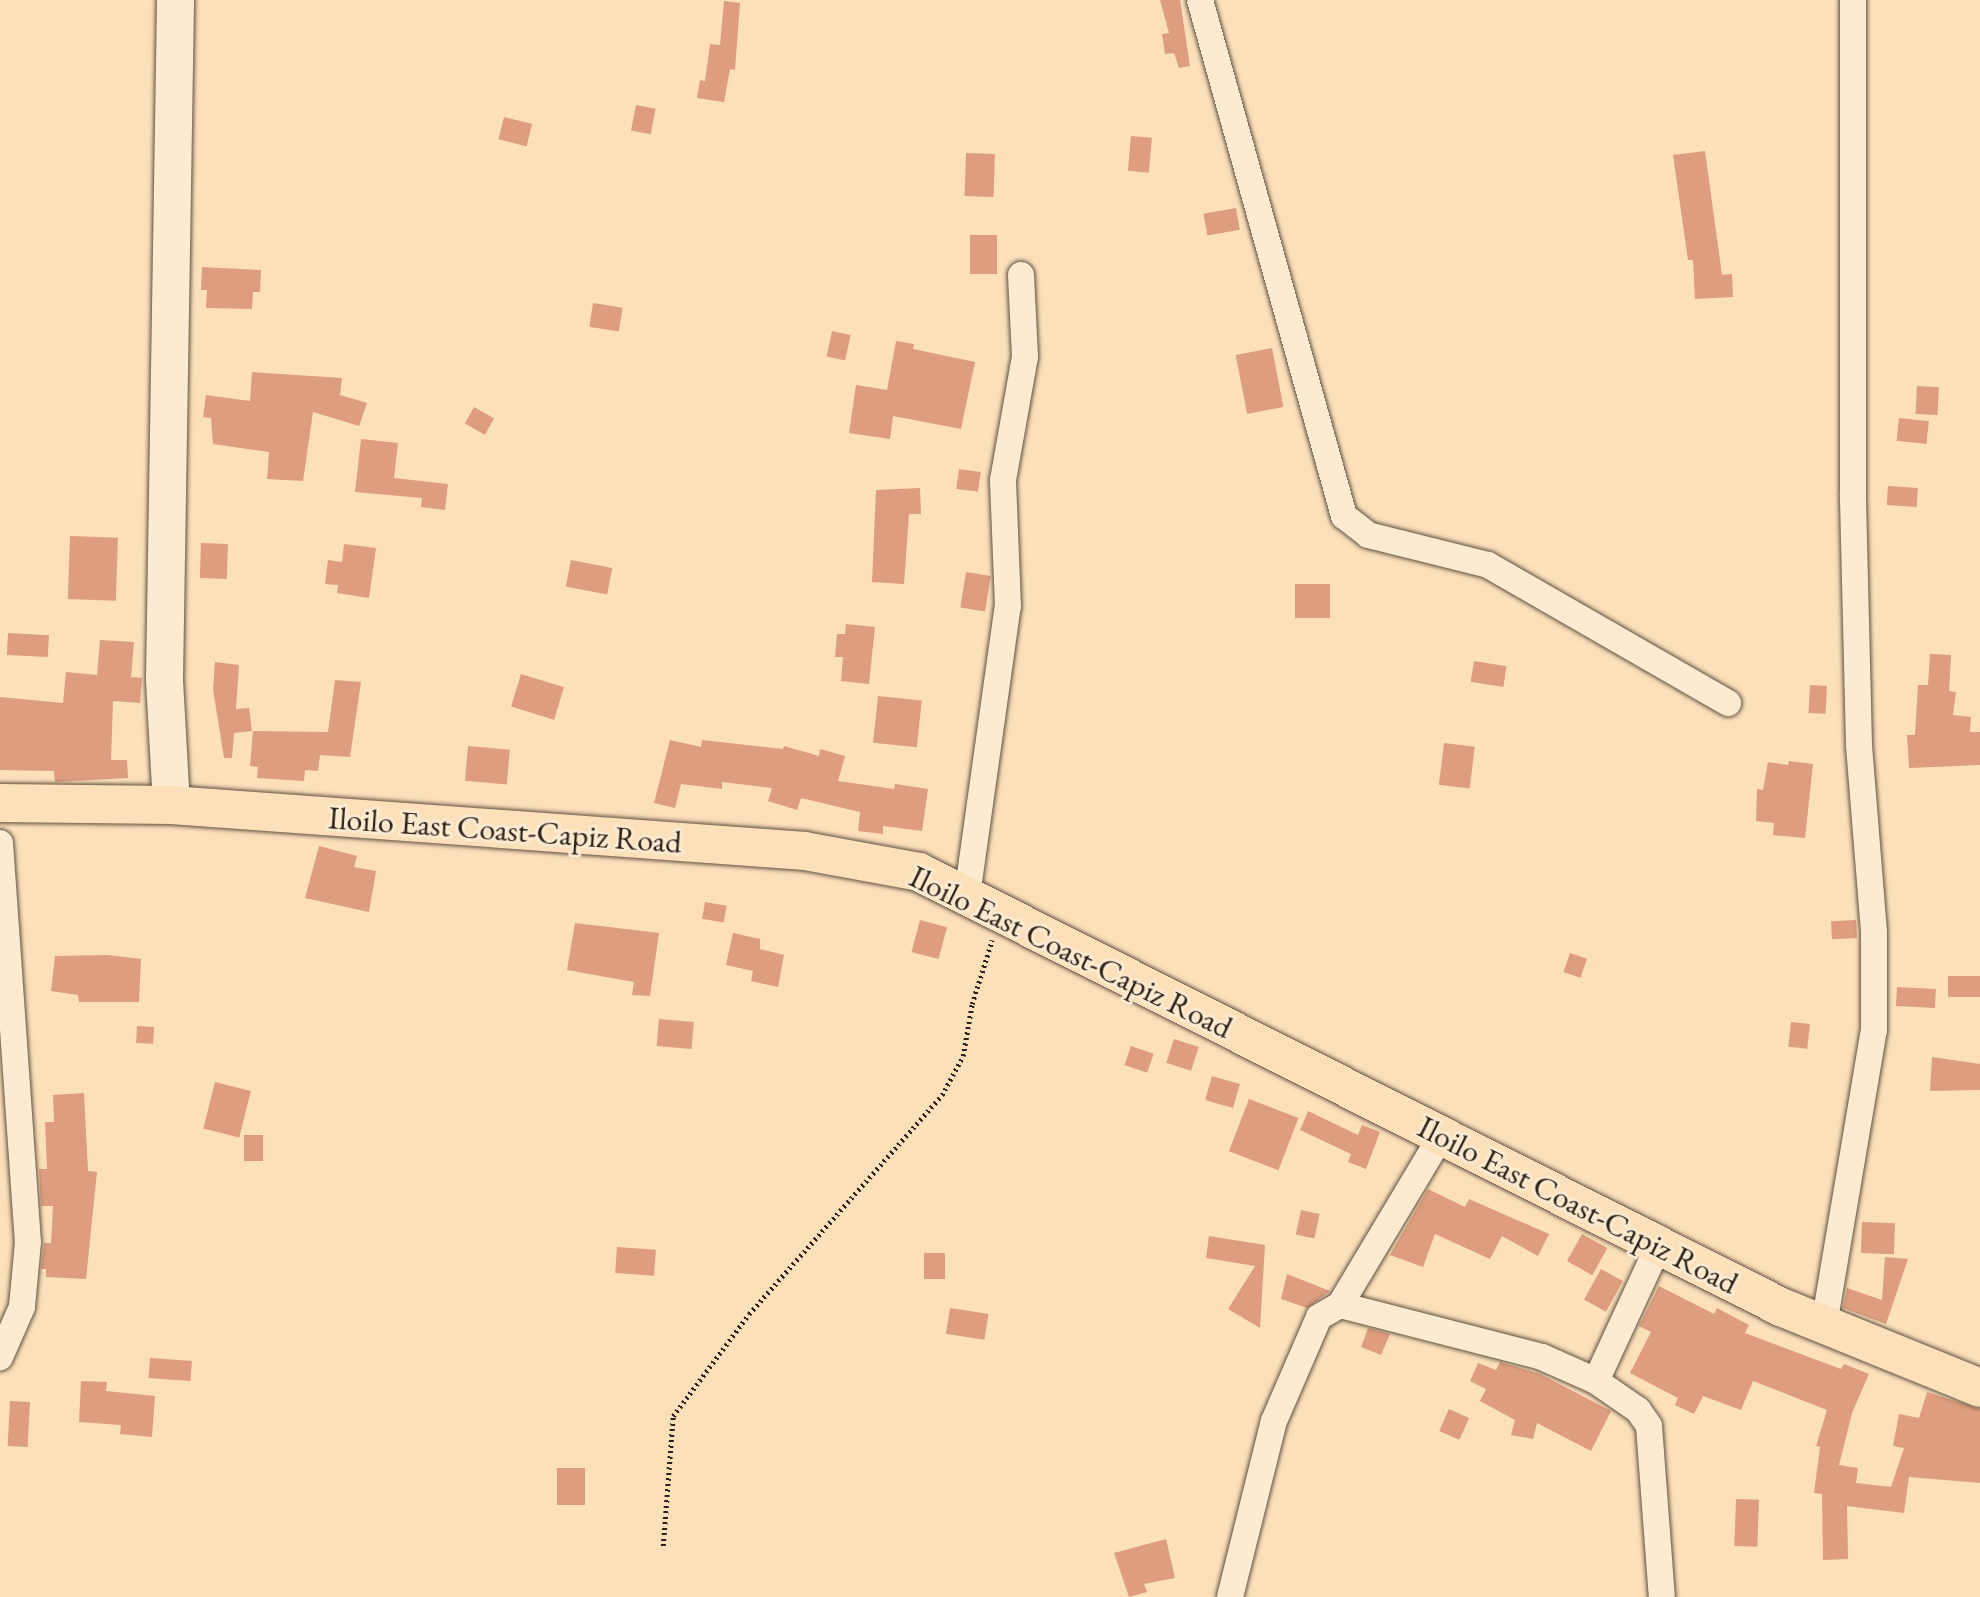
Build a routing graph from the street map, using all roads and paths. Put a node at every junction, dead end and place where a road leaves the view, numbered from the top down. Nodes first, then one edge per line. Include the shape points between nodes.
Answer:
1 (175, 0) edge
2 (1200, 0) edge
3 (1853, 0) edge
4 (1021, 275) dead end
5 (1728, 703) dead end
6 (0, 803) edge
7 (171, 805) junction
8 (0, 843) edge
9 (967, 896) junction
10 (1005, 915) junction
11 (1441, 1136) junction
12 (1658, 1247) junction
13 (1340, 1305) junction
14 (1824, 1325) junction
15 (0, 1357) edge
16 (1596, 1381) junction
17 (1980, 1388) edge
18 (663, 1546) dead end
19 (1230, 1597) edge
20 (1662, 1597) edge

1 - 7 street via 164,679
2 - 5 street via 1344,516 1368,535 1488,565
3 - 14 street via 1858,745 1874,932 1874,1030
4 - 9 street via 1025,357 1003,480 1008,606
6 - 7 main road, Iloilo East Coast-Capiz Road
7 - 9 main road, Iloilo East Coast-Capiz Road via 805,852 919,872
8 - 15 street via 28,1242 22,1307
9 - 10 main road, Iloilo East Coast-Capiz Road
10 - 11 main road, Iloilo East Coast-Capiz Road
10 - 18 path via 985,952 962,1056 942,1095 757,1303 673,1416
11 - 12 main road, Iloilo East Coast-Capiz Road
11 - 13 street
12 - 14 main road, Iloilo East Coast-Capiz Road
12 - 16 street
13 - 16 street via 1542,1357
13 - 19 street via 1319,1317 1273,1421
14 - 17 main road, Iloilo East Coast-Capiz Road
16 - 20 street via 1638,1410 1649,1426

